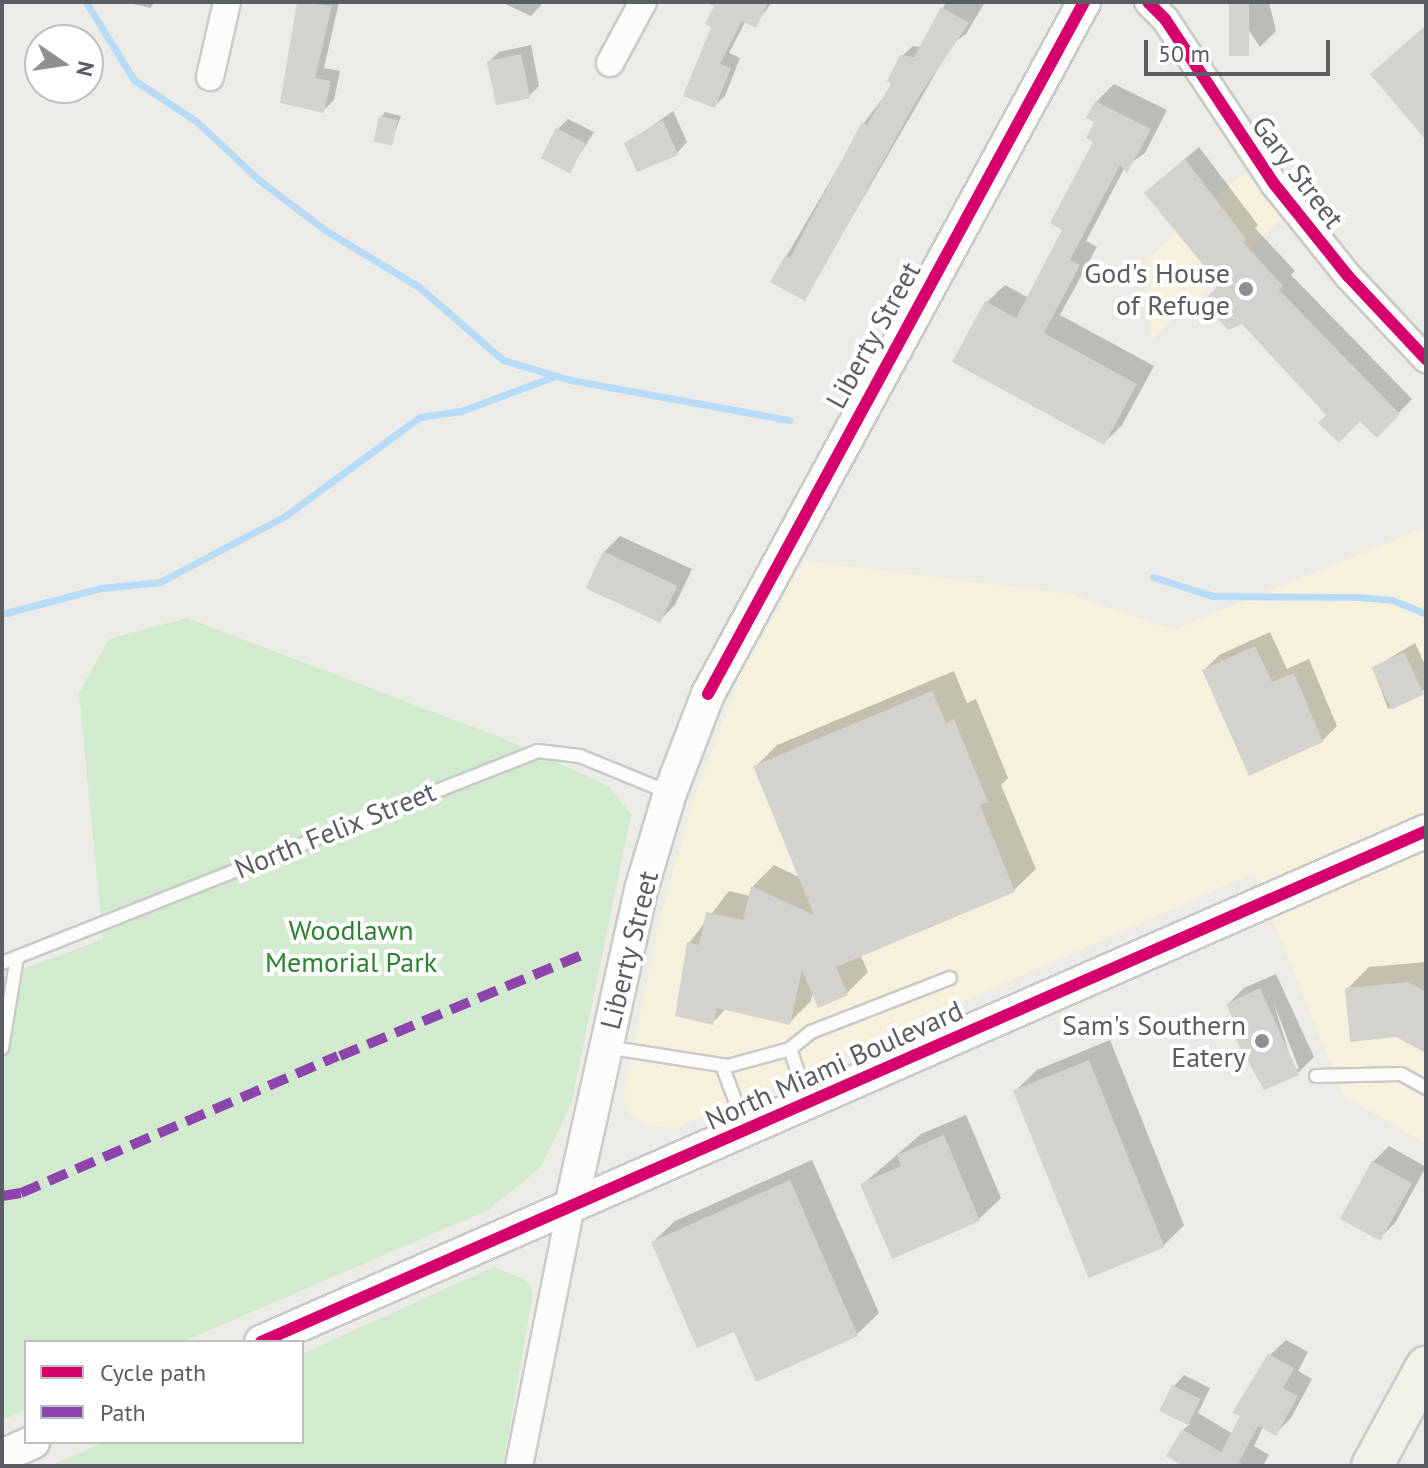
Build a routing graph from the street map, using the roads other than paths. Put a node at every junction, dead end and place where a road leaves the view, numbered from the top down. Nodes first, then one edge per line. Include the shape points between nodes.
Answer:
1 (227, 2) edge
2 (643, 2) edge
3 (1084, 2) edge
4 (1148, 2) edge
5 (610, 63) dead end
6 (210, 77) dead end
7 (1425, 355) edge
8 (670, 793) junction
9 (1426, 831) edge
10 (17, 957) junction
11 (2, 963) edge
12 (950, 978) dead end
13 (605, 1047) junction
14 (2, 1048) edge
15 (790, 1049) junction
16 (722, 1065) junction
17 (1316, 1076) dead end
18 (1426, 1088) edge
19 (808, 1102) junction
20 (746, 1130) junction
21 (571, 1206) junction
22 (266, 1340) edge
23 (1426, 1367) edge
24 (29, 1444) edge
25 (2, 1456) edge
26 (519, 1466) edge
27 (1372, 1466) edge

1 - 6 street
2 - 5 street
3 - 8 street, Liberty Street via 745,619 708,694
4 - 7 street, Gary Street via 1165,19 1275,185
8 - 10 lane, North Felix Street via 580,756 538,751
8 - 13 street, Liberty Street via 641,890
9 - 19 street, North Miami Boulevard
10 - 11 lane, North Felix Street
10 - 14 lane
12 - 15 lane via 811,1032
13 - 16 lane
13 - 21 street, Liberty Street
15 - 16 lane
15 - 19 lane
16 - 20 lane
17 - 18 lane via 1401,1074
19 - 20 street, North Miami Boulevard
20 - 21 street, North Miami Boulevard
21 - 22 street, North Miami Boulevard
21 - 26 street, Liberty Street
23 - 27 main road
24 - 25 street

